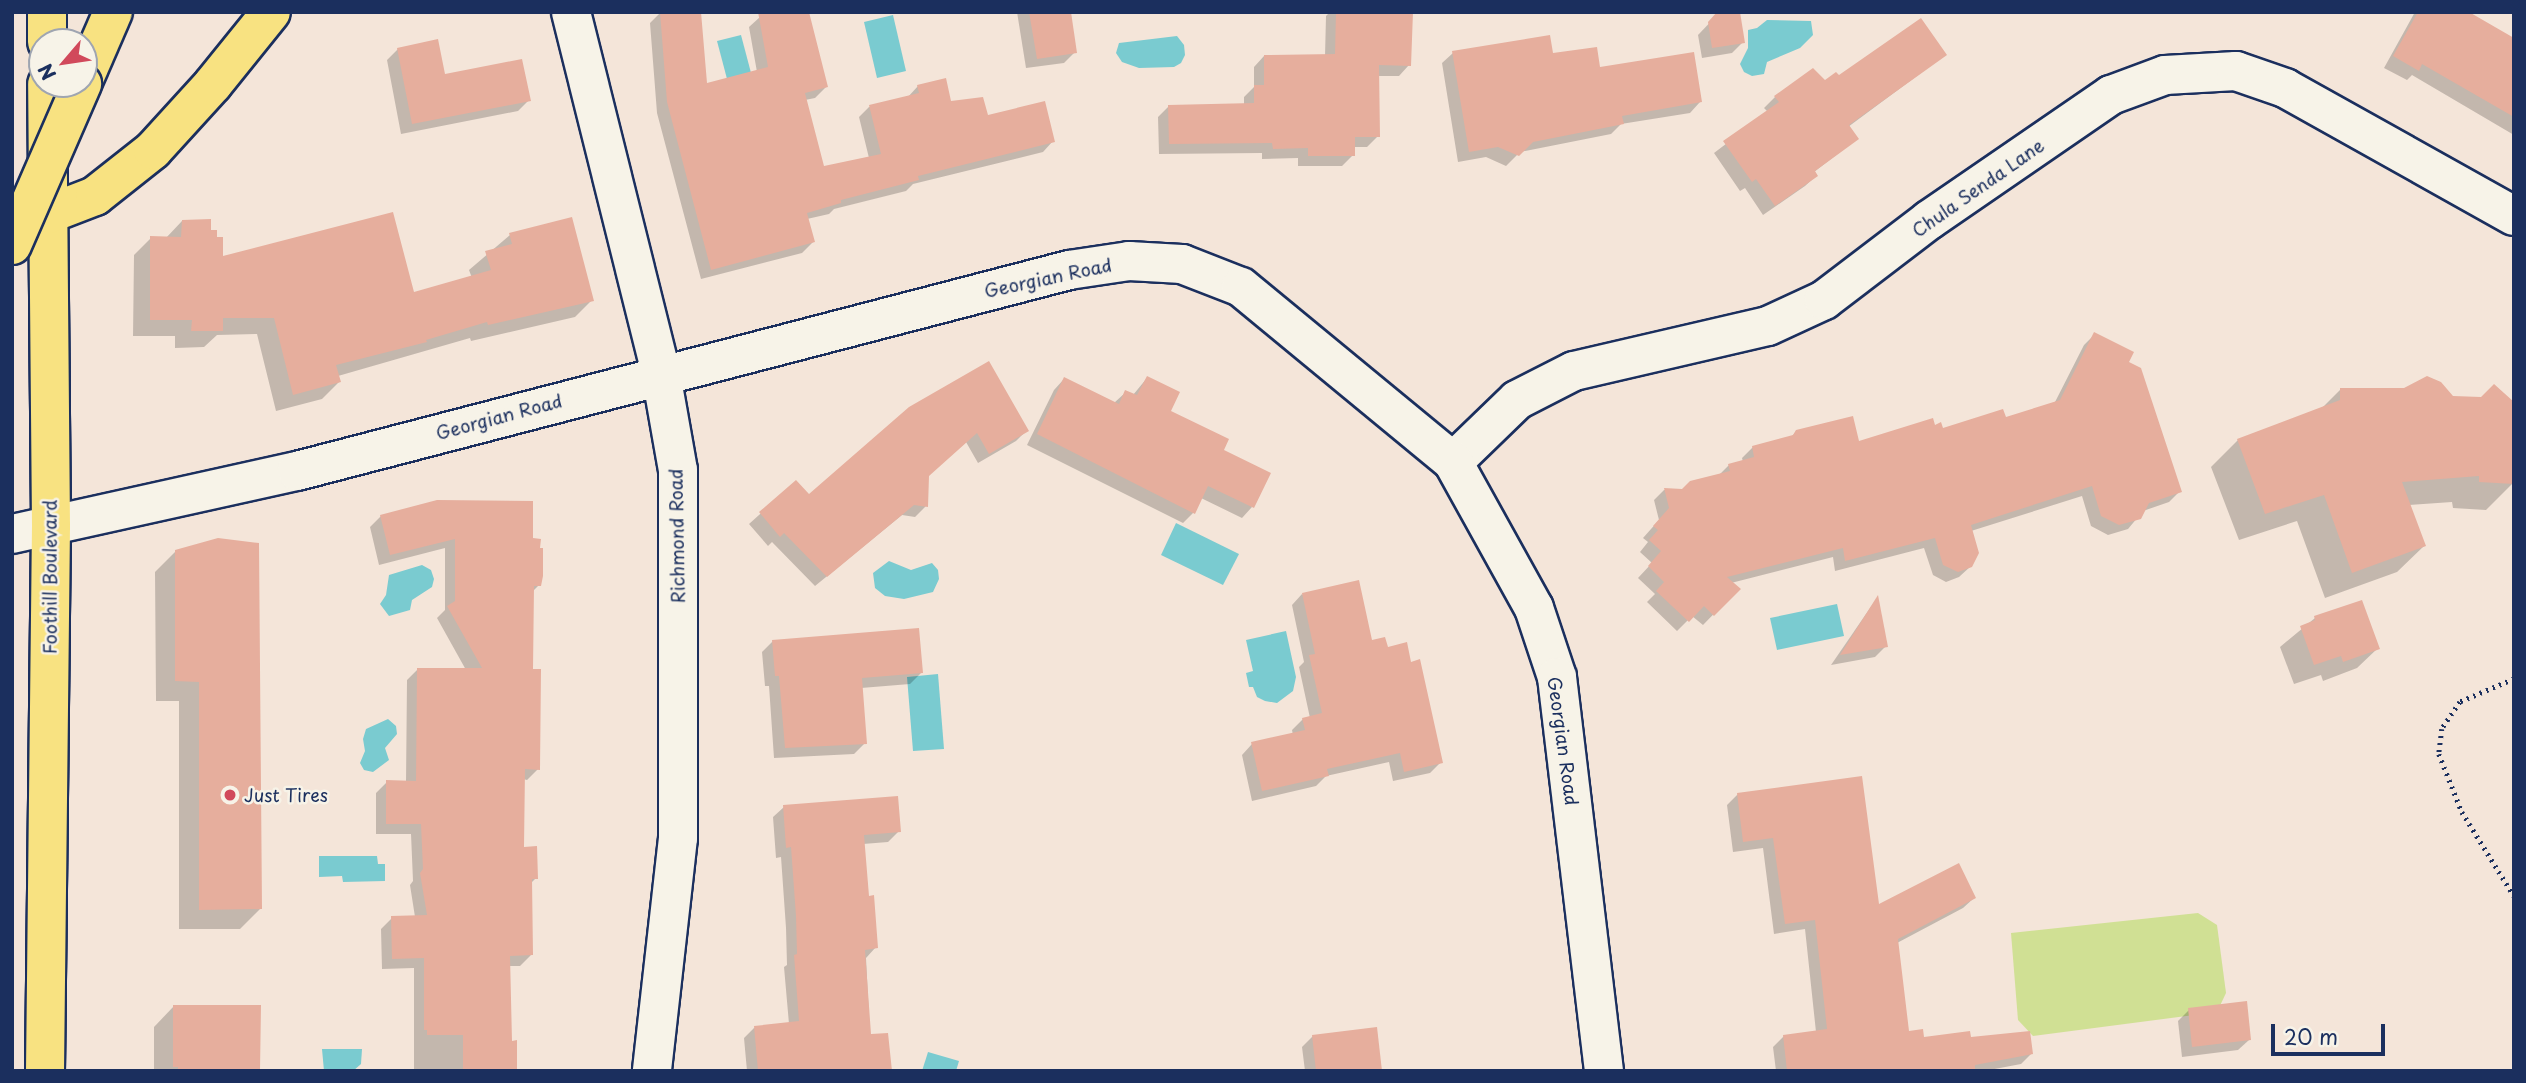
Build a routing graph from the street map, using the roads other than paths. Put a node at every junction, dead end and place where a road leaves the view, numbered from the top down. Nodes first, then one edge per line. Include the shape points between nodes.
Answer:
1 (113, 12) edge
2 (271, 12) edge
3 (571, 12) edge
4 (98, 47) edge
5 (45, 98) edge
6 (76, 98) edge
7 (2514, 216) edge
8 (30, 222) edge
9 (12, 245) edge
10 (661, 374) junction
11 (1452, 462) junction
12 (51, 526) junction
13 (12, 534) edge
14 (44, 1071) edge
15 (652, 1071) edge
16 (1604, 1071) edge

1 - 4 main road
2 - 8 main road via 153,150 95,196
3 - 10 street, Richmond Road
5 - 8 main road, Foothill Boulevard
6 - 9 main road, bridge
7 - 11 street, Chula Senda Lane via 2285,88 2236,71 2165,75 2111,95 1929,220 1824,300 1768,326 1574,371 1517,400
8 - 12 main road, Foothill Boulevard
10 - 11 street, Georgian Road via 1069,270 1129,261 1182,264 1241,287
10 - 12 street, Georgian Road via 297,471
10 - 15 street, Richmond Road via 678,470 678,838
11 - 16 street, Georgian Road via 1534,608 1557,677
12 - 13 street, Georgian Road
12 - 14 main road, Foothill Boulevard

